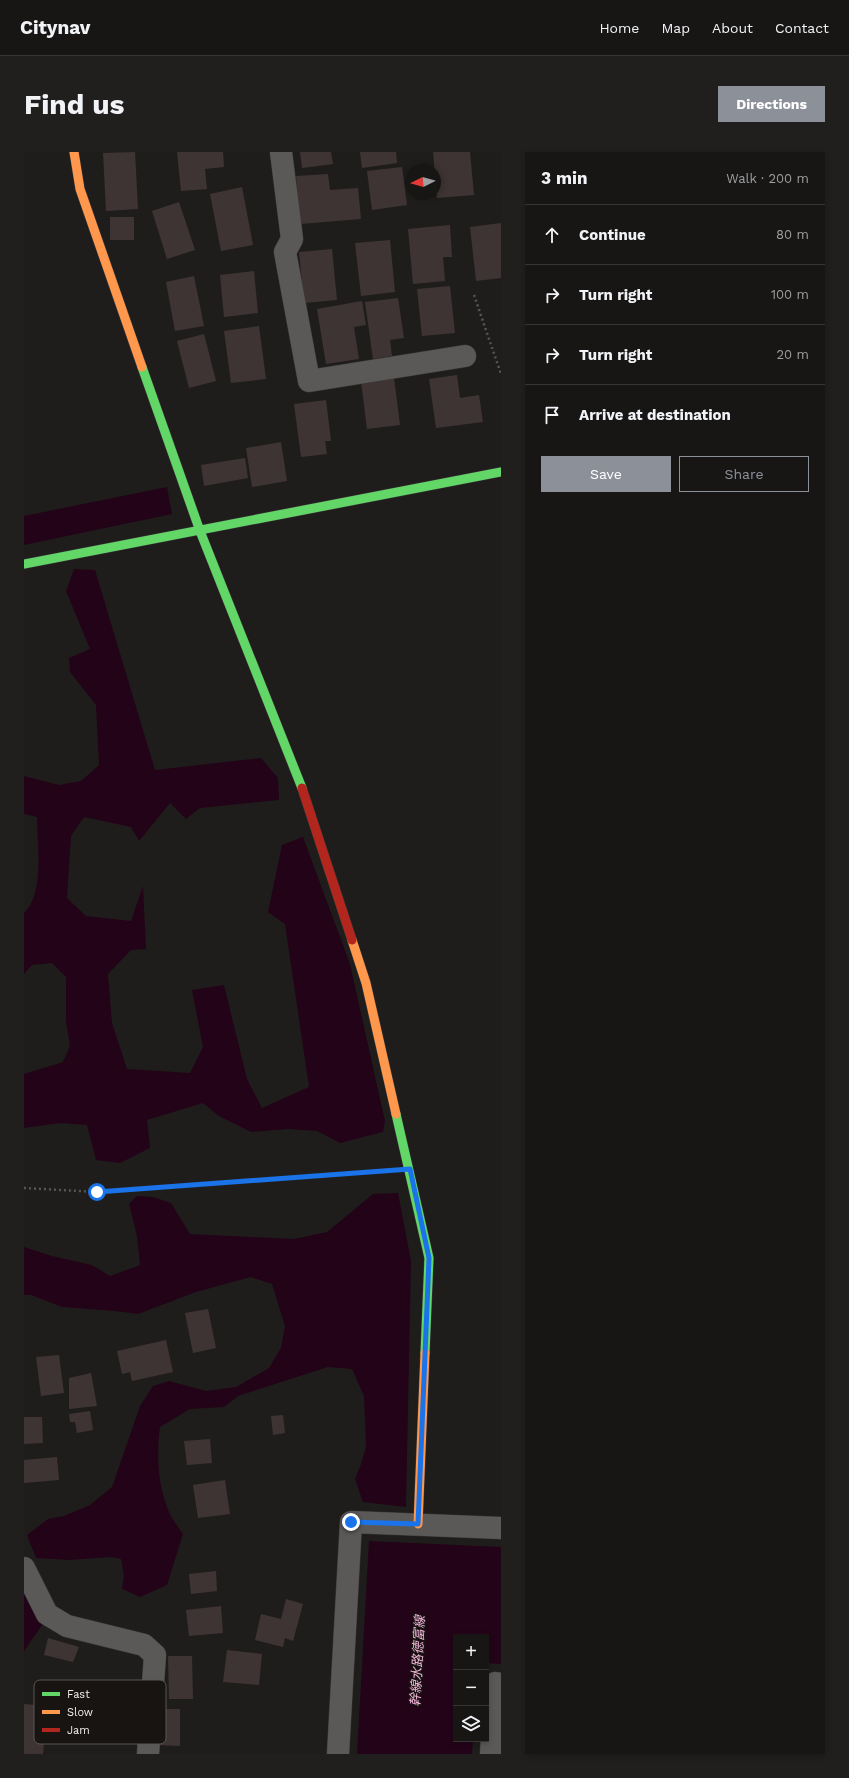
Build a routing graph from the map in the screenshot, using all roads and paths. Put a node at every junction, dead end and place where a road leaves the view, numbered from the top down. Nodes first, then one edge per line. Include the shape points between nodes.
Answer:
1 (74, 152) edge
2 (281, 152) edge
3 (474, 295) dead end
4 (465, 356) dead end
5 (501, 374) edge
6 (501, 472) edge
7 (200, 531) junction
8 (24, 564) edge
9 (410, 1169) junction
10 (24, 1188) edge
11 (418, 1524) junction
12 (501, 1528) edge
13 (24, 1568) edge
14 (153, 1680) edge
15 (501, 1684) edge
16 (149, 1744) edge
17 (148, 1754) edge
18 (338, 1754) edge
19 (491, 1754) edge

1 - 7 street via 80,189
2 - 4 street via 292,239 285,252 308,381
3 - 5 path
6 - 7 street
7 - 8 street
7 - 9 street via 304,794 366,983
9 - 10 path via 97,1192
9 - 11 street via 429,1258
11 - 12 street
11 - 18 street via 351,1522
13 - 14 street via 47,1614 67,1626 144,1645 155,1655
15 - 19 street via 495,1683
16 - 17 street

